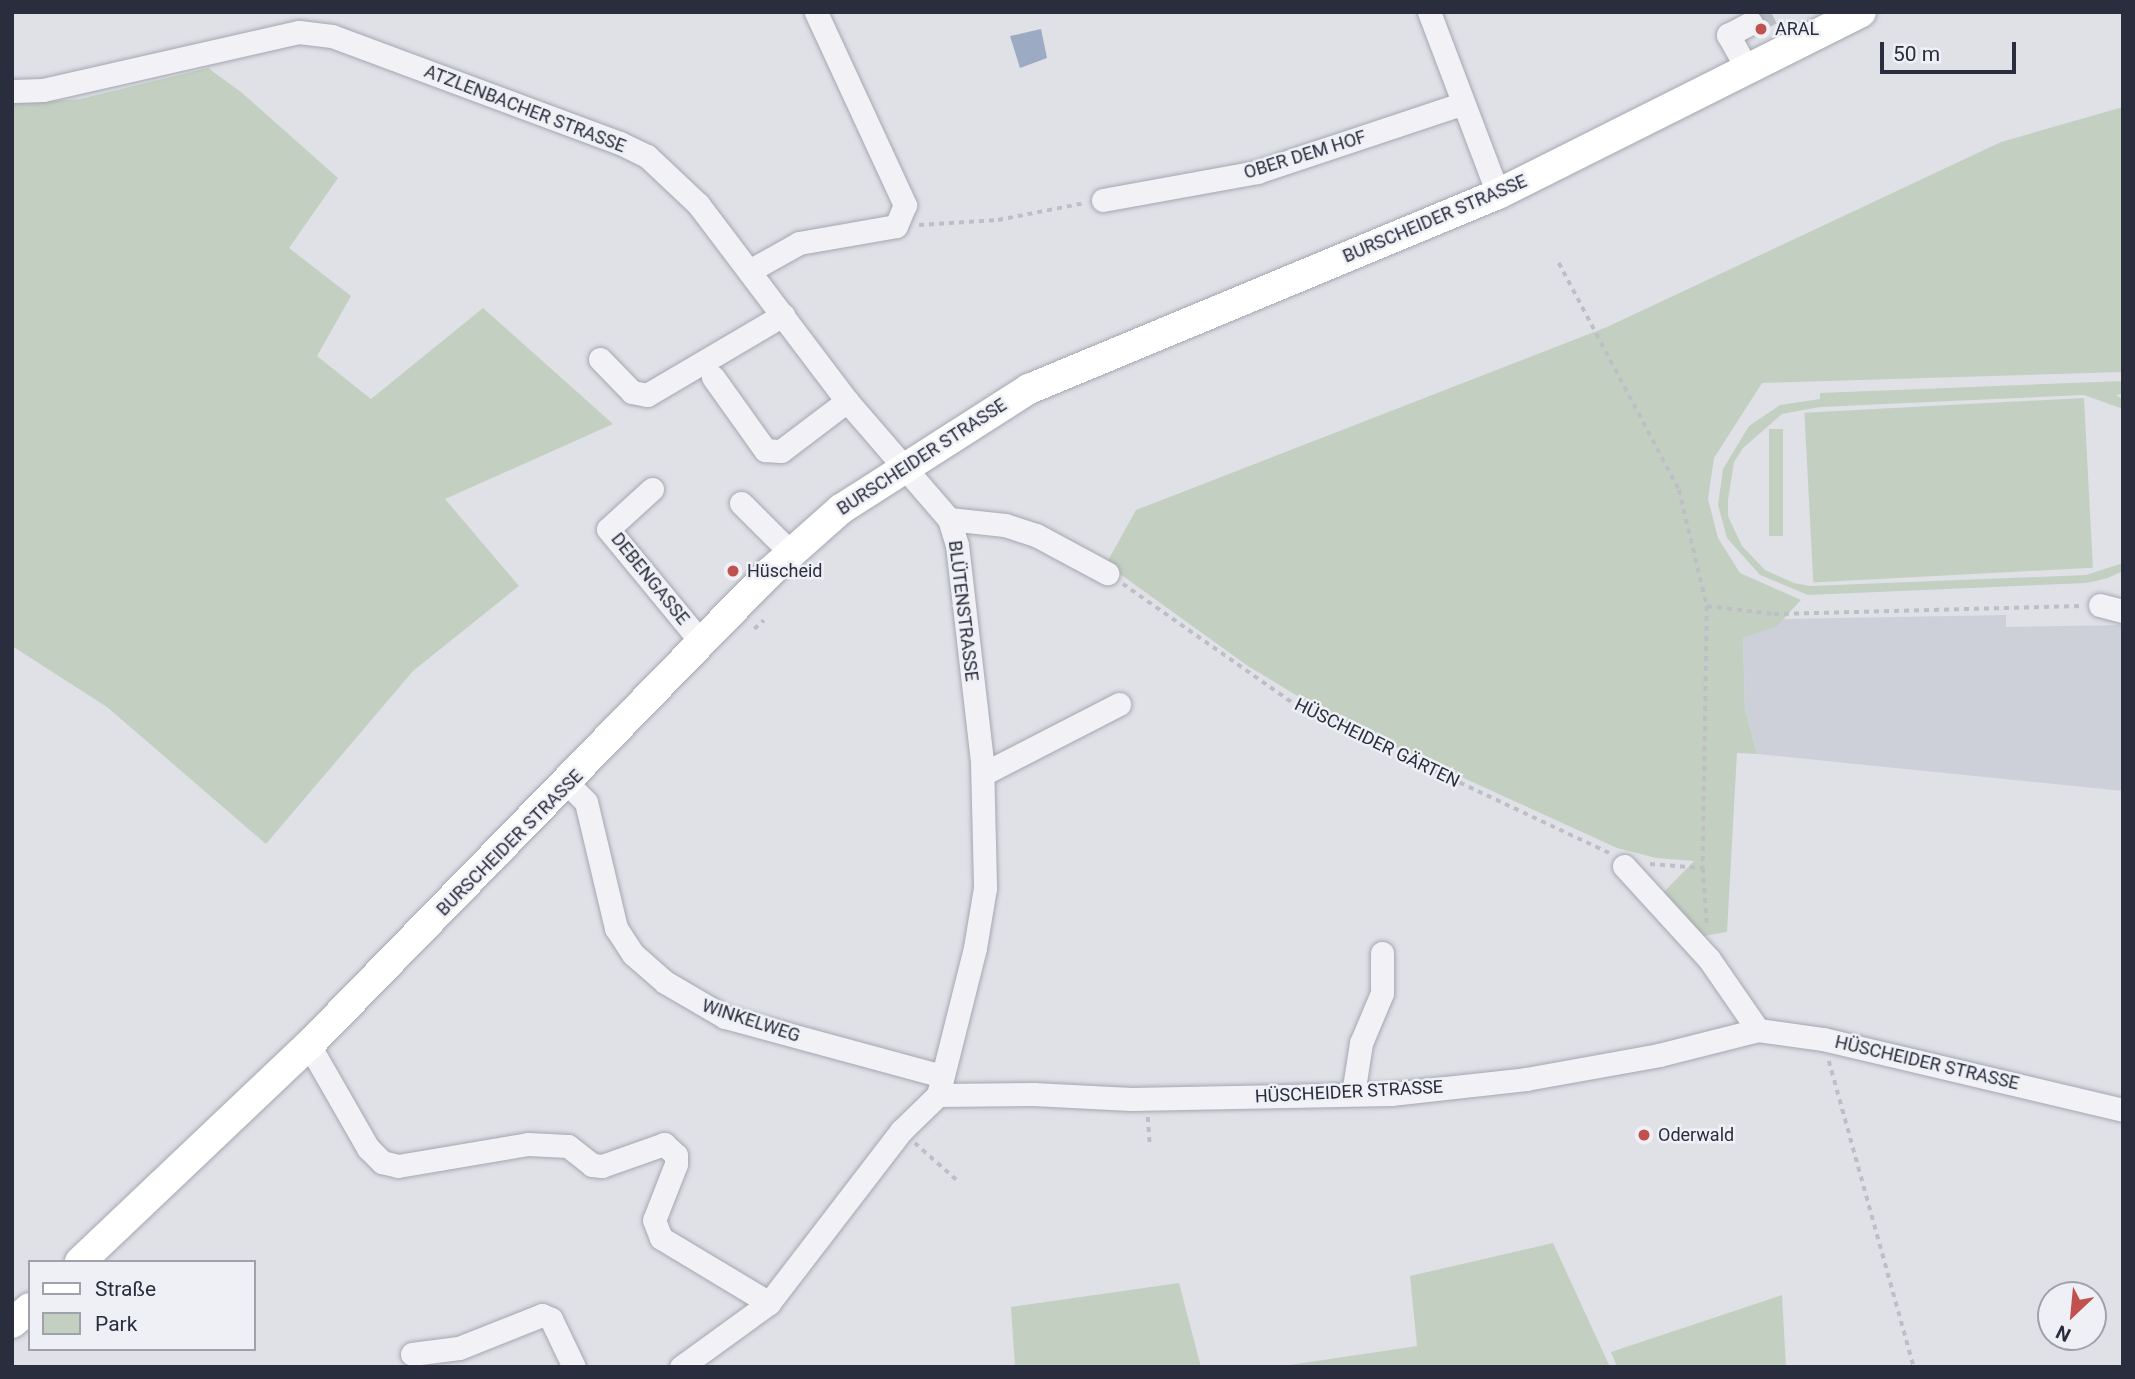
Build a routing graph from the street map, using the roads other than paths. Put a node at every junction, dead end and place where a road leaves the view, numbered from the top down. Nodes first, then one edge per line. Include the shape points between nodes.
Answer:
1 (816, 12) edge
2 (1429, 12) edge
3 (1861, 12) edge
4 (1751, 23) tunnel mouth
5 (1746, 67) junction
6 (12, 91) edge
7 (1462, 104) junction
8 (1498, 194) junction
9 (1103, 200) road end
10 (749, 271) junction
11 (783, 316) junction
12 (600, 359) dead end
13 (713, 377) dead end
14 (847, 401) junction
15 (905, 464) junction
16 (652, 489) dead end
17 (741, 503) dead end
18 (949, 519) junction
19 (791, 553) junction
20 (1107, 573) road end
21 (2100, 605) road end
22 (2123, 611) edge
23 (702, 643) junction
24 (1119, 704) dead end
25 (983, 774) junction
26 (568, 784) junction
27 (1624, 866) road end
28 (1382, 953) dead end
29 (1758, 1030) junction
30 (309, 1045) junction
31 (940, 1086) junction
32 (1353, 1094) junction
33 (2123, 1110) edge
34 (82, 1260) edge
35 (769, 1303) junction
36 (28, 1310) edge
37 (12, 1324) edge
38 (412, 1354) dead end
39 (574, 1367) edge
40 (681, 1367) edge

1 - 10 street via 905,205 896,226 799,243
2 - 7 street
3 - 5 main road, BURSCHEIDER STRASSE
4 - 5 street via 1728,35
5 - 8 main road, BURSCHEIDER STRASSE
6 - 10 street, ATZLENBACHER STRASSE via 43,90 299,32 332,36 647,156 698,204
7 - 8 street
7 - 9 street, OBER DEM HOF via 1257,172
8 - 15 main road, BURSCHEIDER STRASSE via 1029,389
10 - 11 street, ATZLENBACHER STRASSE
11 - 12 street via 647,395 632,392
11 - 14 street, ATZLENBACHER STRASSE
13 - 14 street via 765,450 781,452
14 - 15 street, ATZLENBACHER STRASSE
15 - 18 street, BLÜTENSTRASSE
15 - 19 main road, BURSCHEIDER STRASSE via 841,509
16 - 23 street, DEBENGASSE via 608,529
17 - 19 street
18 - 20 street via 1004,525 1036,535
18 - 25 street, BLÜTENSTRASSE via 957,545
19 - 23 main road, BURSCHEIDER STRASSE
21 - 22 street
23 - 26 main road, BURSCHEIDER STRASSE
24 - 25 street
25 - 31 street, BLÜTENSTRASSE via 985,888 975,948
26 - 30 main road, BURSCHEIDER STRASSE
26 - 31 street, WINKELWEG via 586,802 616,928 633,954 665,982 725,1017
27 - 29 street via 1709,959
28 - 32 street via 1382,993 1361,1043
29 - 32 street, HÜSCHEIDER STRASSE via 1659,1055 1526,1079
29 - 33 street, HÜSCHEIDER STRASSE via 1823,1039
30 - 34 main road, BURSCHEIDER STRASSE
30 - 35 street via 368,1149 382,1161 398,1166 528,1144 569,1146 592,1165 602,1166 655,1144 671,1148 676,1164 654,1220 660,1238
31 - 32 street, HÜSCHEIDER STRASSE via 1146,1099
31 - 35 street
35 - 40 street
36 - 37 main road
38 - 39 street via 460,1348 542,1315 551,1319

